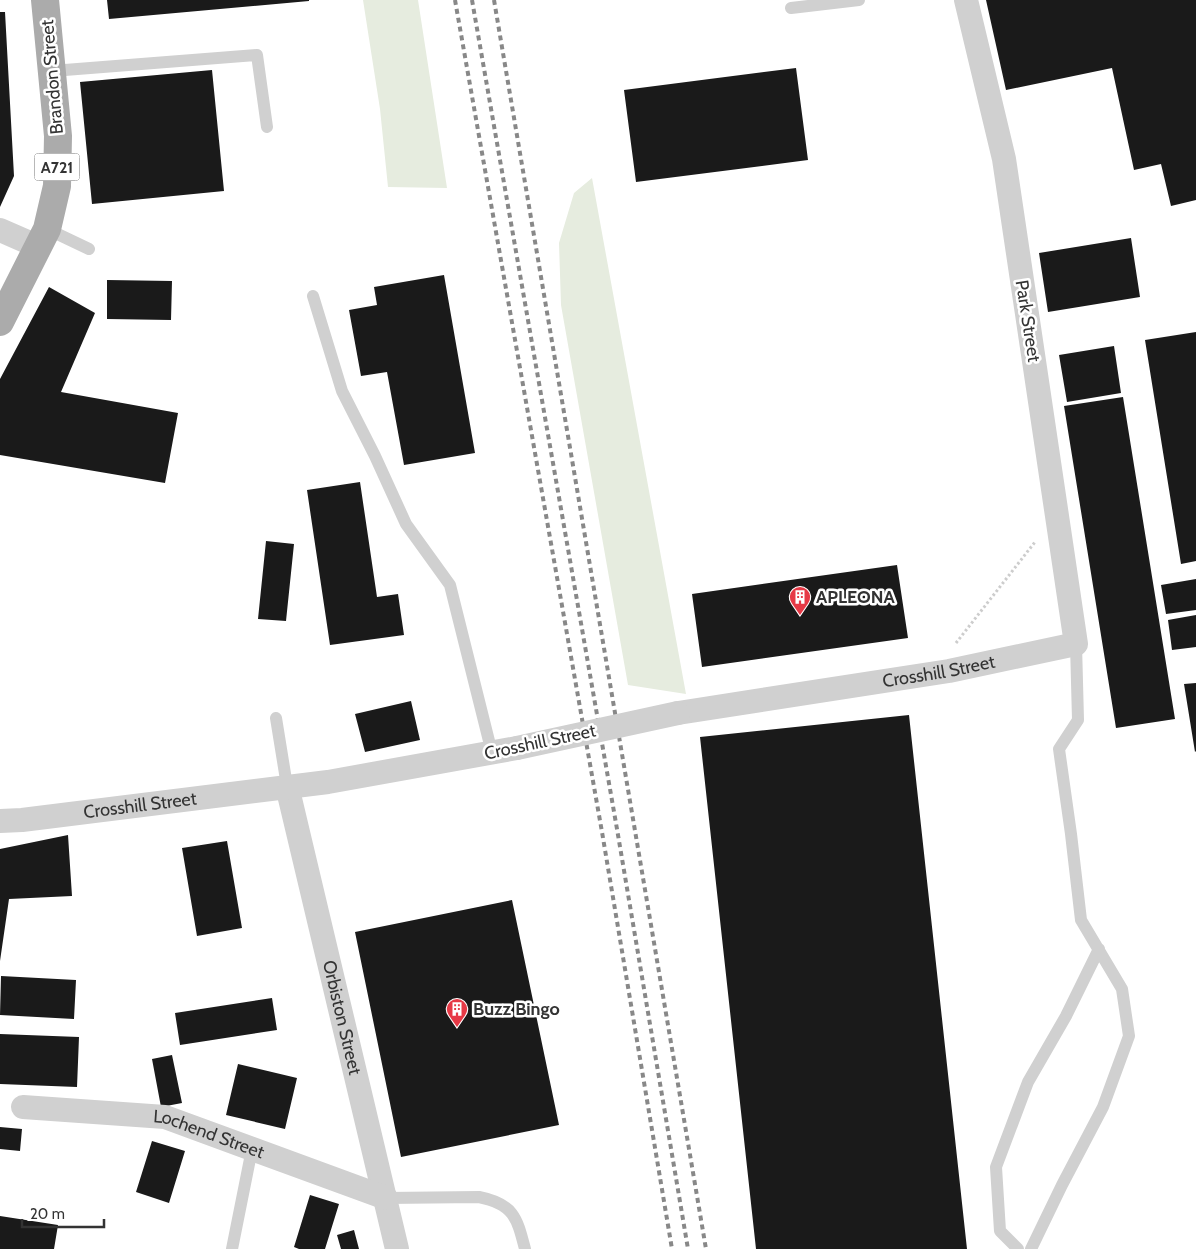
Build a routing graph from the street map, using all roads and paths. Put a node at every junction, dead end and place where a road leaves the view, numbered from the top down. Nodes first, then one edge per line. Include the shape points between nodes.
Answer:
1 (45, 0) edge
2 (859, 0) edge
3 (966, 0) edge
4 (790, 8) dead end
5 (52, 70) junction
6 (267, 127) dead end
7 (0, 230) edge
8 (43, 238) junction
9 (89, 249) dead end
10 (313, 296) dead end
11 (0, 322) edge
12 (1057, 514) junction
13 (1076, 644) junction
14 (954, 646) dead end
15 (276, 718) dead end
16 (492, 753) junction
17 (287, 786) junction
18 (0, 821) edge
19 (1099, 949) junction
20 (23, 1107) dead end
21 (252, 1149) junction
22 (386, 1198) junction
23 (232, 1249) edge
24 (397, 1249) edge
25 (525, 1249) edge
26 (1018, 1249) edge
27 (1031, 1249) edge

1 - 5 main road, Brandon Street / A721
2 - 4 lane
3 - 12 street, Park Street via 1004,159
5 - 6 lane via 257,55
5 - 8 main road, Brandon Street / A721 via 58,136 57,186
7 - 8 street
8 - 9 lane
8 - 11 main road, Brandon Street / A721
10 - 16 lane via 342,391 406,524 450,585
12 - 13 street, Park Street
12 - 14 path
13 - 16 street, Crosshill Street, bridge via 949,671 678,712
13 - 19 lane via 1078,720 1059,749 1081,920
15 - 17 lane
16 - 17 street, Crosshill Street via 328,782
17 - 18 street, Crosshill Street
17 - 22 street, Orbiston Street
19 - 26 lane via 1028,1082 996,1167 1000,1231
19 - 27 lane via 1122,989 1130,1036 1103,1107
20 - 21 street, Lochend Street via 165,1117
21 - 22 street, Lochend Street
21 - 23 lane
22 - 24 street, Orbiston Street
22 - 25 lane via 490,1199 503,1205 518,1222

